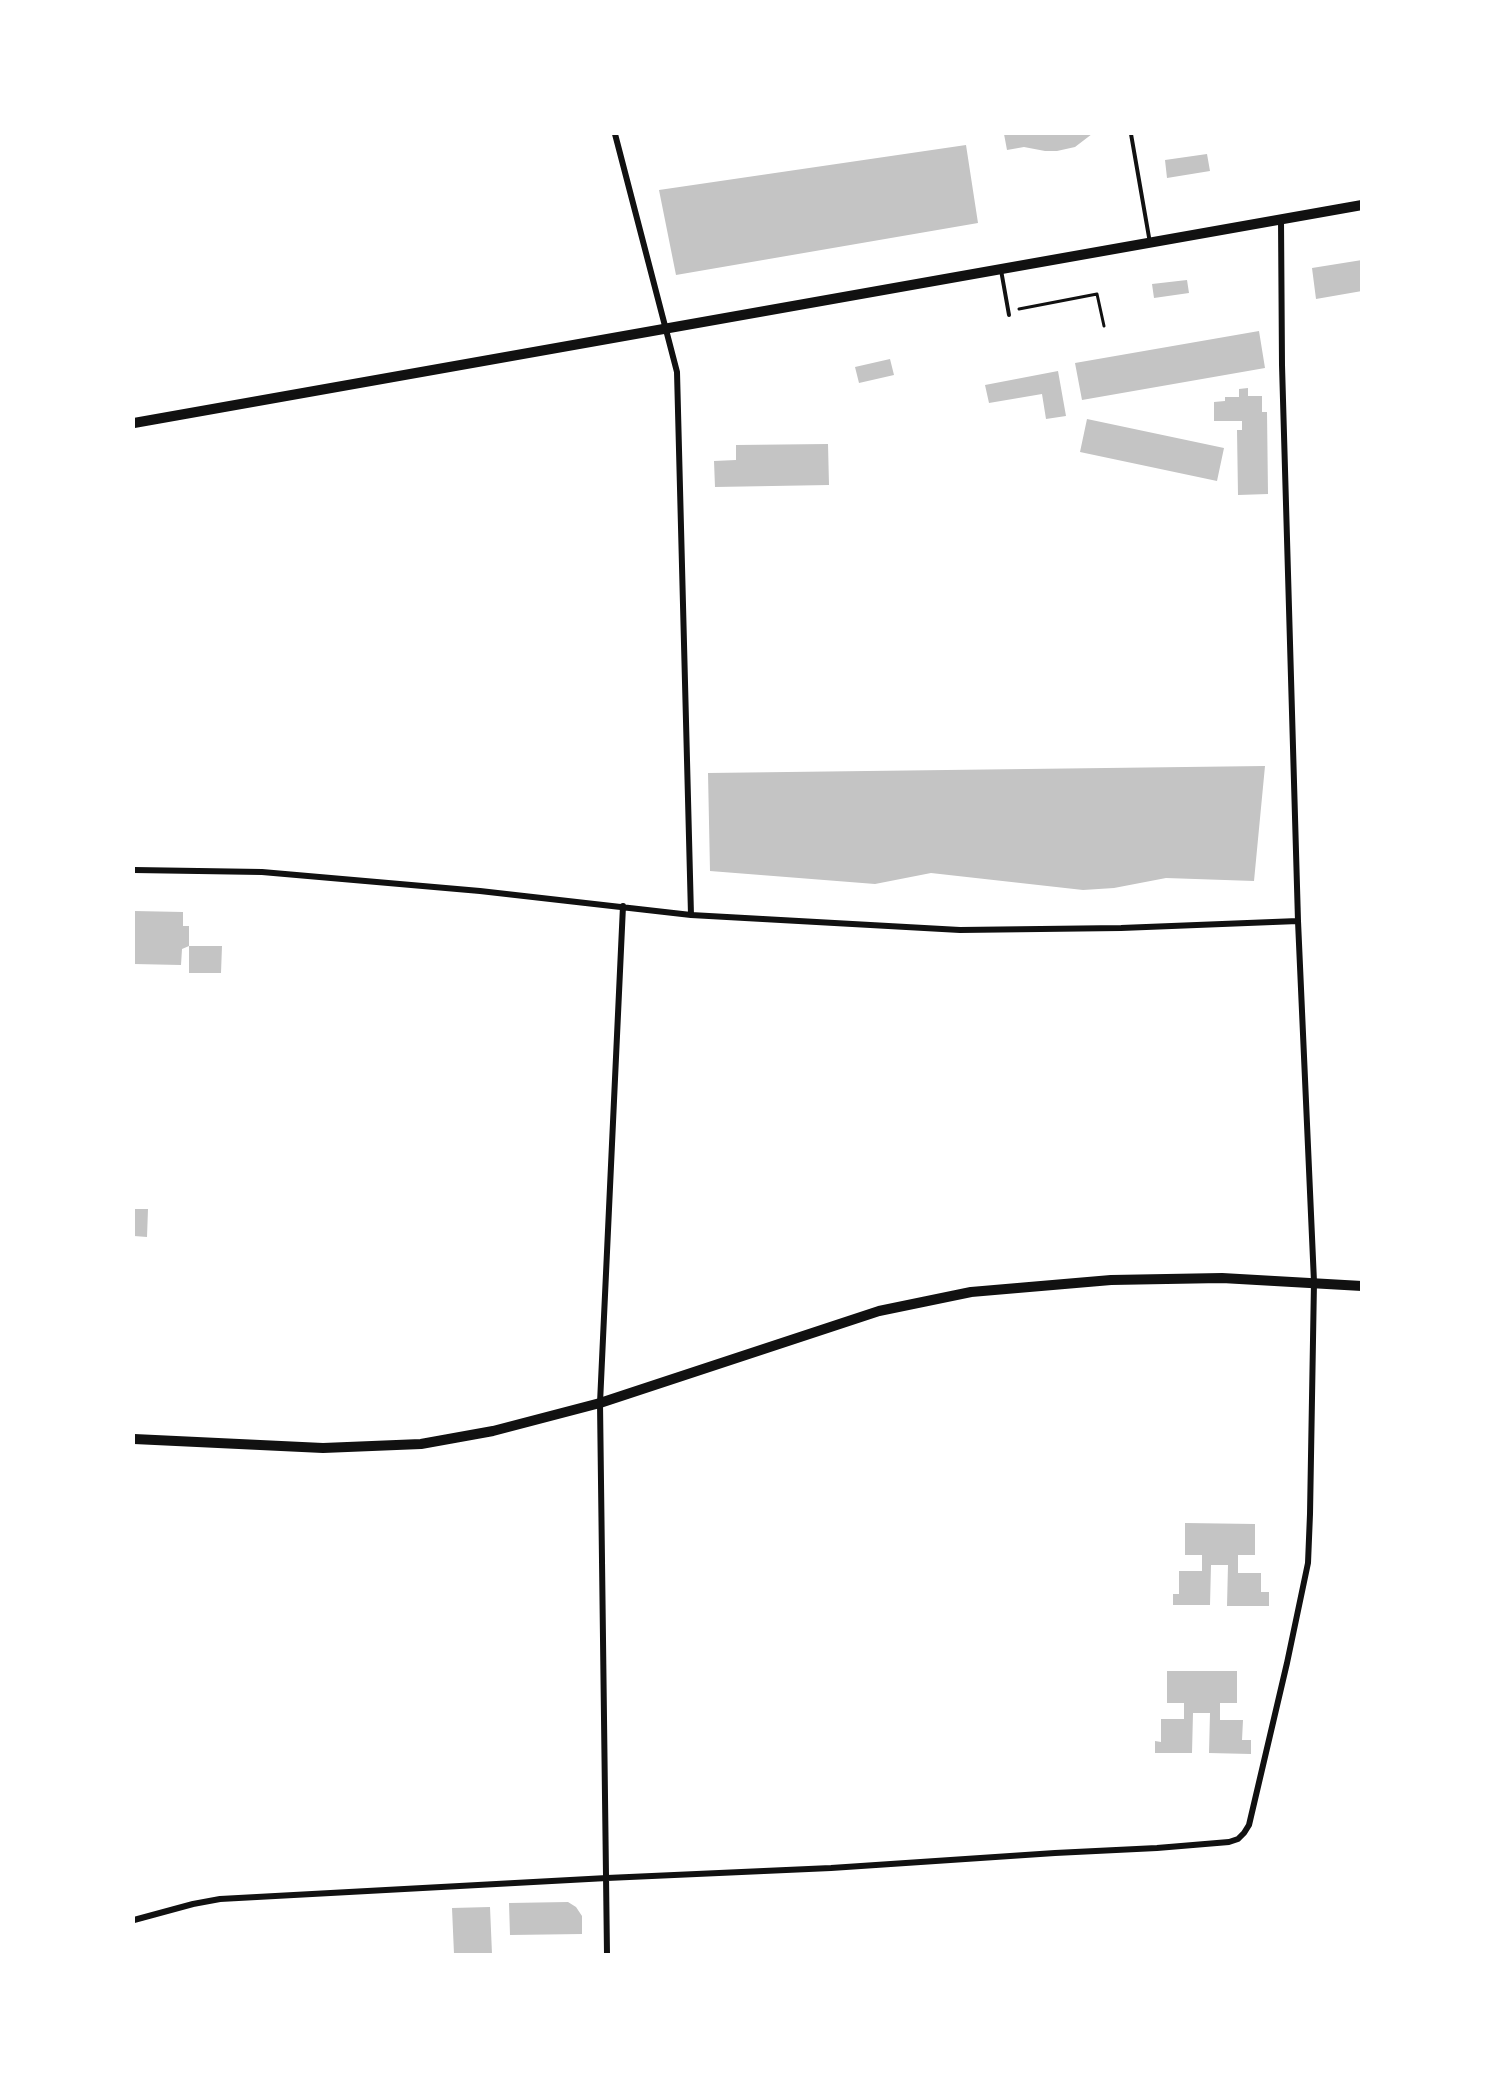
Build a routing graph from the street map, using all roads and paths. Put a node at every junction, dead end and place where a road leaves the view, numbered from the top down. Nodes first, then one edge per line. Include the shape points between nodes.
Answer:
1 (615, 134) edge
2 (1131, 134) edge
3 (1362, 205) edge
4 (1281, 220) junction
5 (1150, 243) junction
6 (1001, 270) junction
7 (1009, 313) joint
8 (1104, 326) dead end
9 (665, 329) junction
10 (134, 423) edge
11 (134, 870) edge
12 (623, 906) junction
13 (691, 915) junction
14 (1298, 921) junction
15 (1314, 1282) junction
16 (1362, 1286) edge
17 (600, 1403) junction
18 (134, 1439) edge
19 (607, 1878) junction
20 (134, 1920) edge
21 (607, 1954) edge

1 - 9 street
2 - 5 lane
3 - 4 main road
4 - 5 main road
4 - 14 street
5 - 6 main road
6 - 7 lane
6 - 9 main road
7 - 8 path via 1097,294
9 - 10 main road
9 - 13 street via 678,382
11 - 12 street via 262,872
12 - 13 street
12 - 17 street
13 - 14 street via 960,930
14 - 15 street
15 - 16 main road
15 - 17 main road via 1222,1278 1111,1280 971,1292 879,1311
15 - 19 street via 1308,1563 1248,1825 1238,1839 1157,1848
17 - 18 main road via 493,1431 422,1444 323,1448
17 - 19 street
19 - 20 street via 220,1899
19 - 21 street

